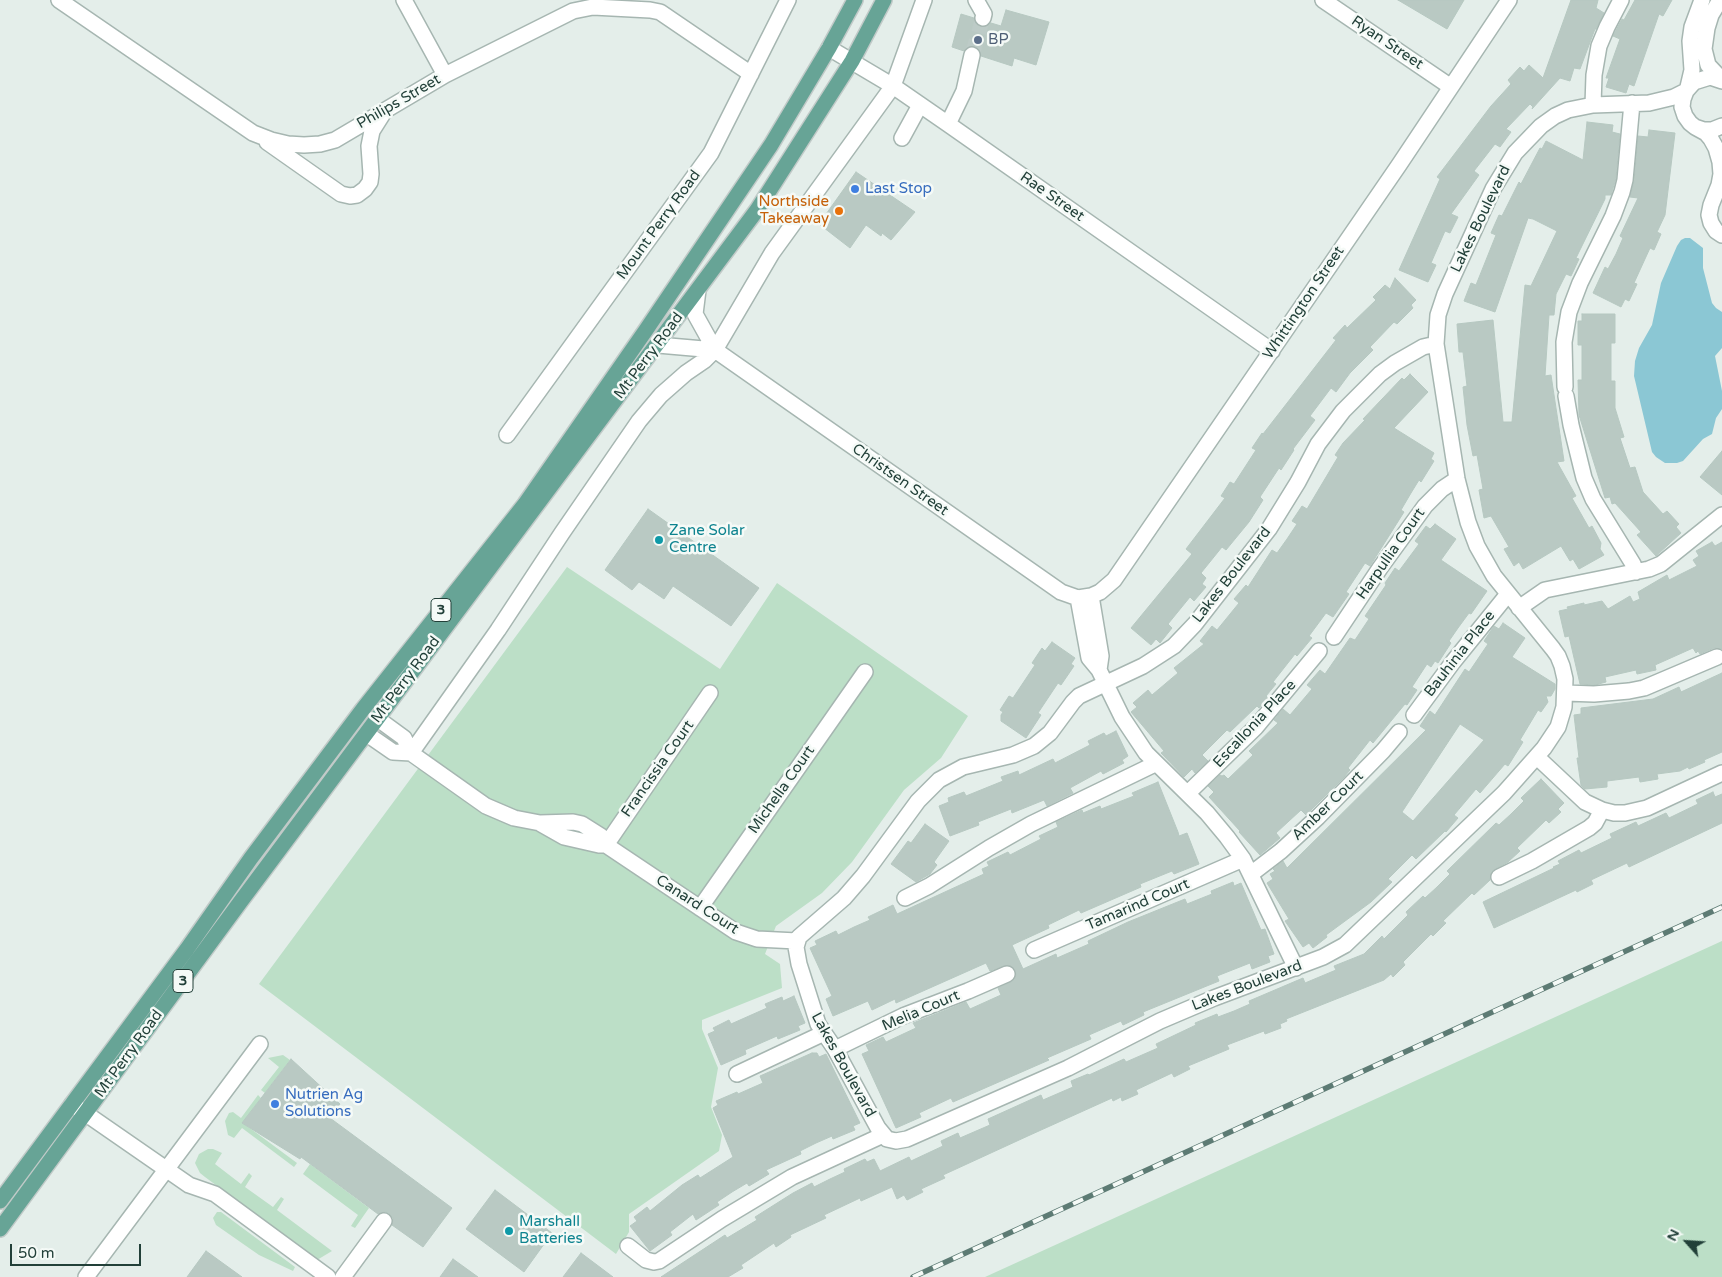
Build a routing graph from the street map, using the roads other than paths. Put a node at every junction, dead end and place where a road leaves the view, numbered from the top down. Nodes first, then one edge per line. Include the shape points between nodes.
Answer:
1 (59, 0) edge
2 (404, 0) edge
3 (788, 0) edge
4 (855, 0) edge
5 (884, 0) edge
6 (924, 0) edge
7 (976, 0) edge
8 (1323, 0) edge
9 (1509, 0) edge
10 (1621, 0) edge
11 (1702, 0) edge
12 (1720, 0) edge
13 (983, 18) tunnel mouth
14 (829, 48) junction
15 (972, 55) tunnel mouth
16 (852, 61) junction
17 (751, 74) junction
18 (445, 76) junction
19 (1722, 81) edge
20 (893, 86) junction
21 (1451, 87) junction
22 (1687, 89) junction
23 (1649, 103) junction
24 (1632, 104) junction
25 (920, 105) junction
26 (1593, 105) junction
27 (386, 109) junction
28 (948, 124) junction
29 (1693, 125) junction
30 (1722, 126) edge
31 (253, 132) junction
32 (902, 138) dead end
33 (1722, 235) edge
34 (698, 290) junction
35 (1436, 344) junction
36 (658, 345) junction
37 (715, 350) junction
38 (1272, 351) junction
39 (507, 435) dead end
40 (1457, 479) junction
41 (1722, 515) edge
42 (1636, 572) junction
43 (1508, 594) junction
44 (1084, 597) junction
45 (1519, 608) junction
46 (1334, 637) dead end
47 (1319, 651) dead end
48 (1717, 657) dead end
49 (865, 672) dead end
50 (1102, 677) junction
51 (710, 693) dead end
52 (1566, 694) junction
53 (363, 709) junction
54 (1414, 715) dead end
55 (378, 719) junction
56 (352, 724) junction
57 (1399, 732) dead end
58 (367, 734) junction
59 (410, 752) junction
60 (1537, 757) junction
61 (1155, 764) junction
62 (1722, 773) edge
63 (1188, 794) junction
64 (1602, 810) junction
65 (606, 845) junction
66 (1243, 859) junction
67 (1251, 874) junction
68 (1499, 877) dead end
69 (905, 898) dead end
70 (700, 908) junction
71 (797, 941) junction
72 (1034, 950) dead end
73 (1296, 968) junction
74 (1007, 974) dead end
75 (824, 1033) junction
76 (260, 1044) dead end
77 (835, 1049) junction
78 (736, 1074) dead end
79 (72, 1104) junction
80 (86, 1113) junction
81 (883, 1135) junction
82 (166, 1169) junction
83 (0, 1201) edge
84 (384, 1221) dead end
85 (0, 1229) edge
86 (628, 1246) dead end
87 (86, 1277) edge
88 (328, 1277) edge
89 (343, 1277) edge

1 - 31 street, Philips Street
2 - 18 street
3 - 17 street, Mount Perry Road
4 - 14 main road, Mt Perry Road / 3
5 - 16 main road, Mt Perry Road / 3
6 - 20 street
7 - 13 street
8 - 21 street, Ryan Street
9 - 21 street, Whittington Street
10 - 26 street via 1599,46
11 - 22 street via 1692,27 1692,70
12 - 19 street via 1711,15 1704,50 1708,65
14 - 16 street, Rae Street
14 - 53 main road, Mt Perry Road / 3 via 771,145 524,504
15 - 28 street via 964,91
16 - 20 street, Rae Street
16 - 34 main road, Mt Perry Road / 3 via 757,210
17 - 18 street, Philips Street via 660,12 593,7 573,11
17 - 39 street, Mount Perry Road via 711,153
18 - 27 street, Philips Street
19 - 22 street via 1702,78
20 - 25 street, Rae Street
20 - 37 street via 772,252
21 - 38 street, Whittington Street
22 - 23 street via 1674,97
22 - 29 street via 1682,108
23 - 24 street, Lakes Boulevard
23 - 29 street via 1673,111
24 - 26 street, Lakes Boulevard
24 - 42 street via 1622,192 1580,283 1569,312 1564,342 1570,425 1584,478
25 - 28 street, Rae Street
25 - 32 street
26 - 35 street, Lakes Boulevard via 1555,116 1528,138 1504,170 1442,303
27 - 31 street, Philips Street via 335,140 320,144 288,144
27 - 31 street via 372,131 370,182 358,195 341,194
28 - 38 street, Rae Street
29 - 30 street via 1704,130
29 - 33 street via 1711,139 1720,162 1719,185 1709,215 1711,223
34 - 36 main road, Mt Perry Road / 3
34 - 37 street, Christsen Street via 695,314
35 - 40 street, Lakes Boulevard
35 - 50 street, Lakes Boulevard via 1423,347 1395,363 1343,411 1318,444 1269,529 1184,636 1163,655 1143,666
36 - 37 street, Christsen Street
36 - 55 main road, Mt Perry Road / 3
37 - 44 street, Christsen Street via 1061,592
37 - 59 street via 661,395 640,421 498,630
38 - 44 street, Whittington Street via 1114,580 1100,592
40 - 43 street, Lakes Boulevard via 1478,546
40 - 46 street, Harpullia Court via 1425,506
41 - 42 street via 1661,564
42 - 45 street via 1545,590
43 - 45 street, Lakes Boulevard
43 - 54 street, Bauhinia Place
44 - 50 street via 1101,656
45 - 52 street, Lakes Boulevard via 1558,656
47 - 63 street, Escallonia Place via 1256,727
48 - 52 street via 1644,688
49 - 70 street, Michella Court
50 - 61 street via 1129,730
50 - 71 street, Lakes Boulevard via 1079,696 1050,733 1034,746 1013,755 962,767 939,780 918,801 844,898
51 - 65 street, Francissia Court
52 - 60 street, Lakes Boulevard via 1558,727
53 - 55 main road
53 - 56 main road, Mt Perry Road / 3
55 - 58 main road, Mt Perry Road / 3
55 - 59 street via 404,738
56 - 58 main road
56 - 79 main road, Mt Perry Road / 3
57 - 67 street, Amber Court via 1318,817 1281,852
58 - 59 street via 393,752
58 - 80 main road, Mt Perry Road / 3
59 - 65 street via 486,806 514,818 540,824 564,837
60 - 64 street via 1578,797
60 - 73 street, Lakes Boulevard via 1504,793 1346,945
61 - 63 street
61 - 69 street via 1031,824
62 - 64 street via 1637,812
63 - 66 street
64 - 68 street via 1589,828
65 - 70 street, Canard Court
66 - 67 street
66 - 72 street, Tamarind Court
67 - 73 street
70 - 71 street, Canard Court via 746,936
71 - 75 street, Lakes Boulevard via 799,964 814,1013
73 - 81 street, Lakes Boulevard via 1160,1021 1068,1068 907,1139 896,1142
74 - 77 street, Melia Court via 903,1016
75 - 77 street, Lakes Boulevard
75 - 78 street
76 - 82 street
77 - 81 street, Lakes Boulevard
79 - 80 street
79 - 83 main road, Mt Perry Road / 3
80 - 82 street
80 - 85 main road, Mt Perry Road / 3
81 - 86 street via 792,1177 659,1261 646,1260
82 - 87 street
82 - 88 street via 189,1184 215,1194
84 - 89 street

